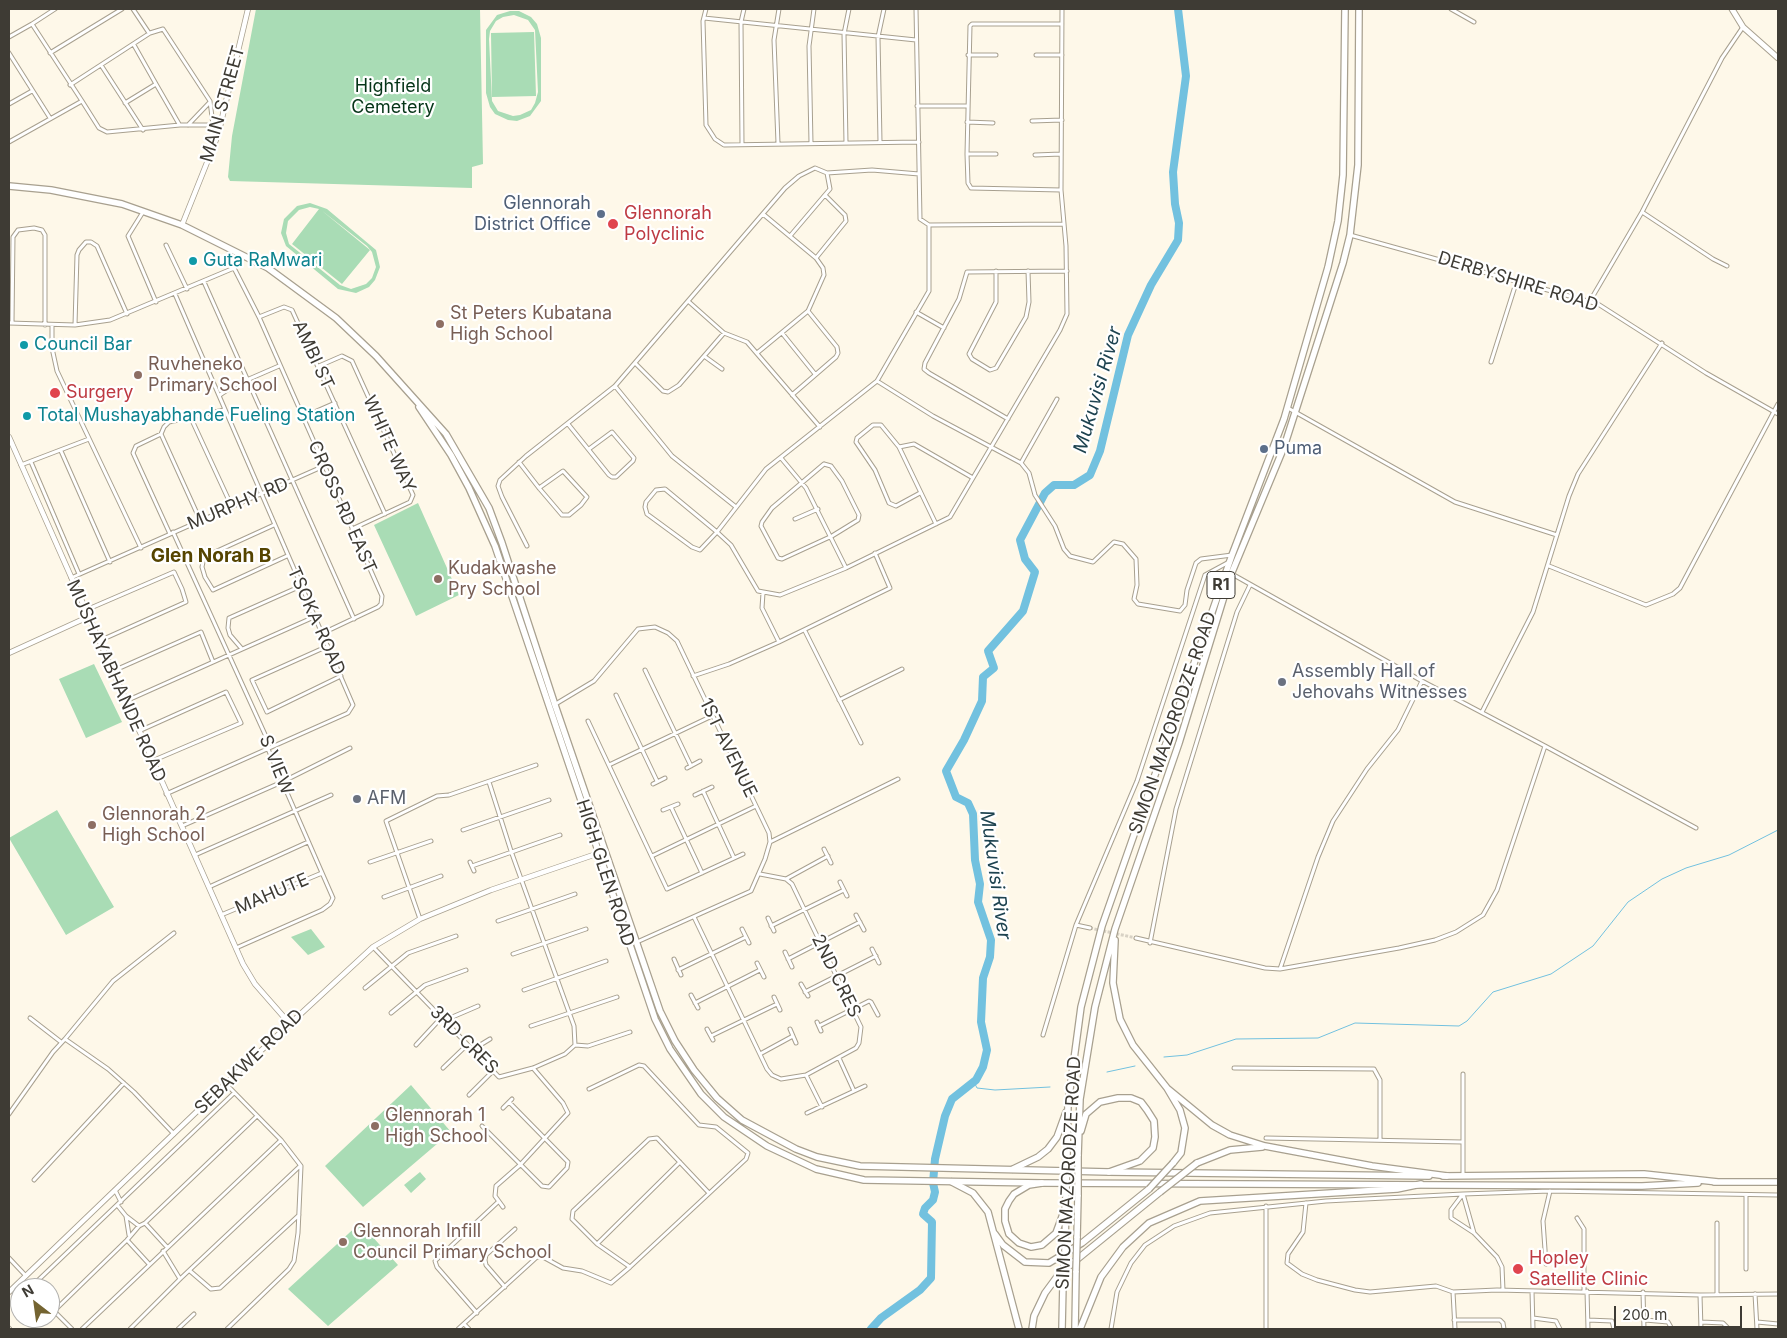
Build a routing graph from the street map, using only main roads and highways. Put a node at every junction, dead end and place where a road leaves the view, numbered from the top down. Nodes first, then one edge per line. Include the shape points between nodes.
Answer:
1 (1345, 9) edge
2 (1359, 9) edge
3 (1732, 9) edge
4 (1778, 58) edge
5 (9, 186) edge
6 (552, 706) junction
7 (1115, 929) junction
8 (1167, 1088) junction
9 (1068, 1104) junction
10 (1079, 1139) junction
11 (1265, 1146) junction
12 (1012, 1169) junction
13 (1109, 1172) junction
14 (1447, 1176) junction
15 (952, 1182) junction
16 (1718, 1182) junction
17 (1778, 1182) edge
18 (1042, 1184) junction
19 (1421, 1184) junction
20 (1066, 1206) junction
21 (995, 1234) junction
22 (1019, 1329) edge
23 (1032, 1329) edge
24 (1062, 1329) edge
25 (1075, 1329) edge
26 (1080, 1329) edge

1 - 9 main road, SIMON MAZORODZE ROAD / R1 via 1343,158 1338,221 1321,292 1287,408 1102,926 1081,1007
2 - 7 main road, SIMON MAZORODZE ROAD / R1 via 1358,165 1350,235 1334,297 1296,414 1232,574 1179,743
3 - 4 main road via 1743,26
5 - 6 main road, HIGH GLEN ROAD via 106,200 182,225 240,252 293,285 336,318 411,395 451,455 495,546
6 - 12 main road, HIGH GLEN ROAD via 660,1011 675,1041 706,1086 729,1110 796,1150 860,1166
6 - 15 main road, HIGH GLEN ROAD via 655,1018 680,1065 712,1106 767,1146 816,1169 864,1180
7 - 8 main road via 1113,983 1120,1019 1133,1045
7 - 10 main road, SIMON MAZORODZE ROAD / R1 via 1094,1016 1080,1099
8 - 11 main road via 1212,1125
8 - 21 main road, bridge via 1180,1110 1185,1128 1181,1153 1149,1189 1082,1242 1049,1263 1025,1262 1003,1246
9 - 12 main road via 1057,1137 1048,1149 1032,1161
9 - 20 main road, SIMON MAZORODZE ROAD / R1, bridge
10 - 13 main road via 1086,1114 1100,1102 1131,1098 1141,1102 1154,1121 1152,1148 1140,1161
10 - 25 main road, SIMON MAZORODZE ROAD / R1, bridge
11 - 14 main road
11 - 23 main road, bridge via 1230,1150 1197,1164 1160,1192 1059,1274 1045,1293 1034,1316
12 - 13 main road, HIGH GLEN ROAD
13 - 14 main road, HIGH GLEN ROAD
14 - 16 main road via 1644,1174
15 - 18 main road, HIGH GLEN ROAD
15 - 21 main road via 964,1186 981,1201
16 - 17 main road
16 - 19 main road via 1642,1186
18 - 19 main road, HIGH GLEN ROAD
18 - 20 main road via 1029,1185 1008,1201 1005,1221 1009,1234 1019,1243 1032,1247 1042,1245 1056,1233
19 - 26 main road via 1397,1189 1200,1201 1149,1223 1123,1247 1101,1277
20 - 24 main road, SIMON MAZORODZE ROAD / R1, bridge
21 - 22 main road

